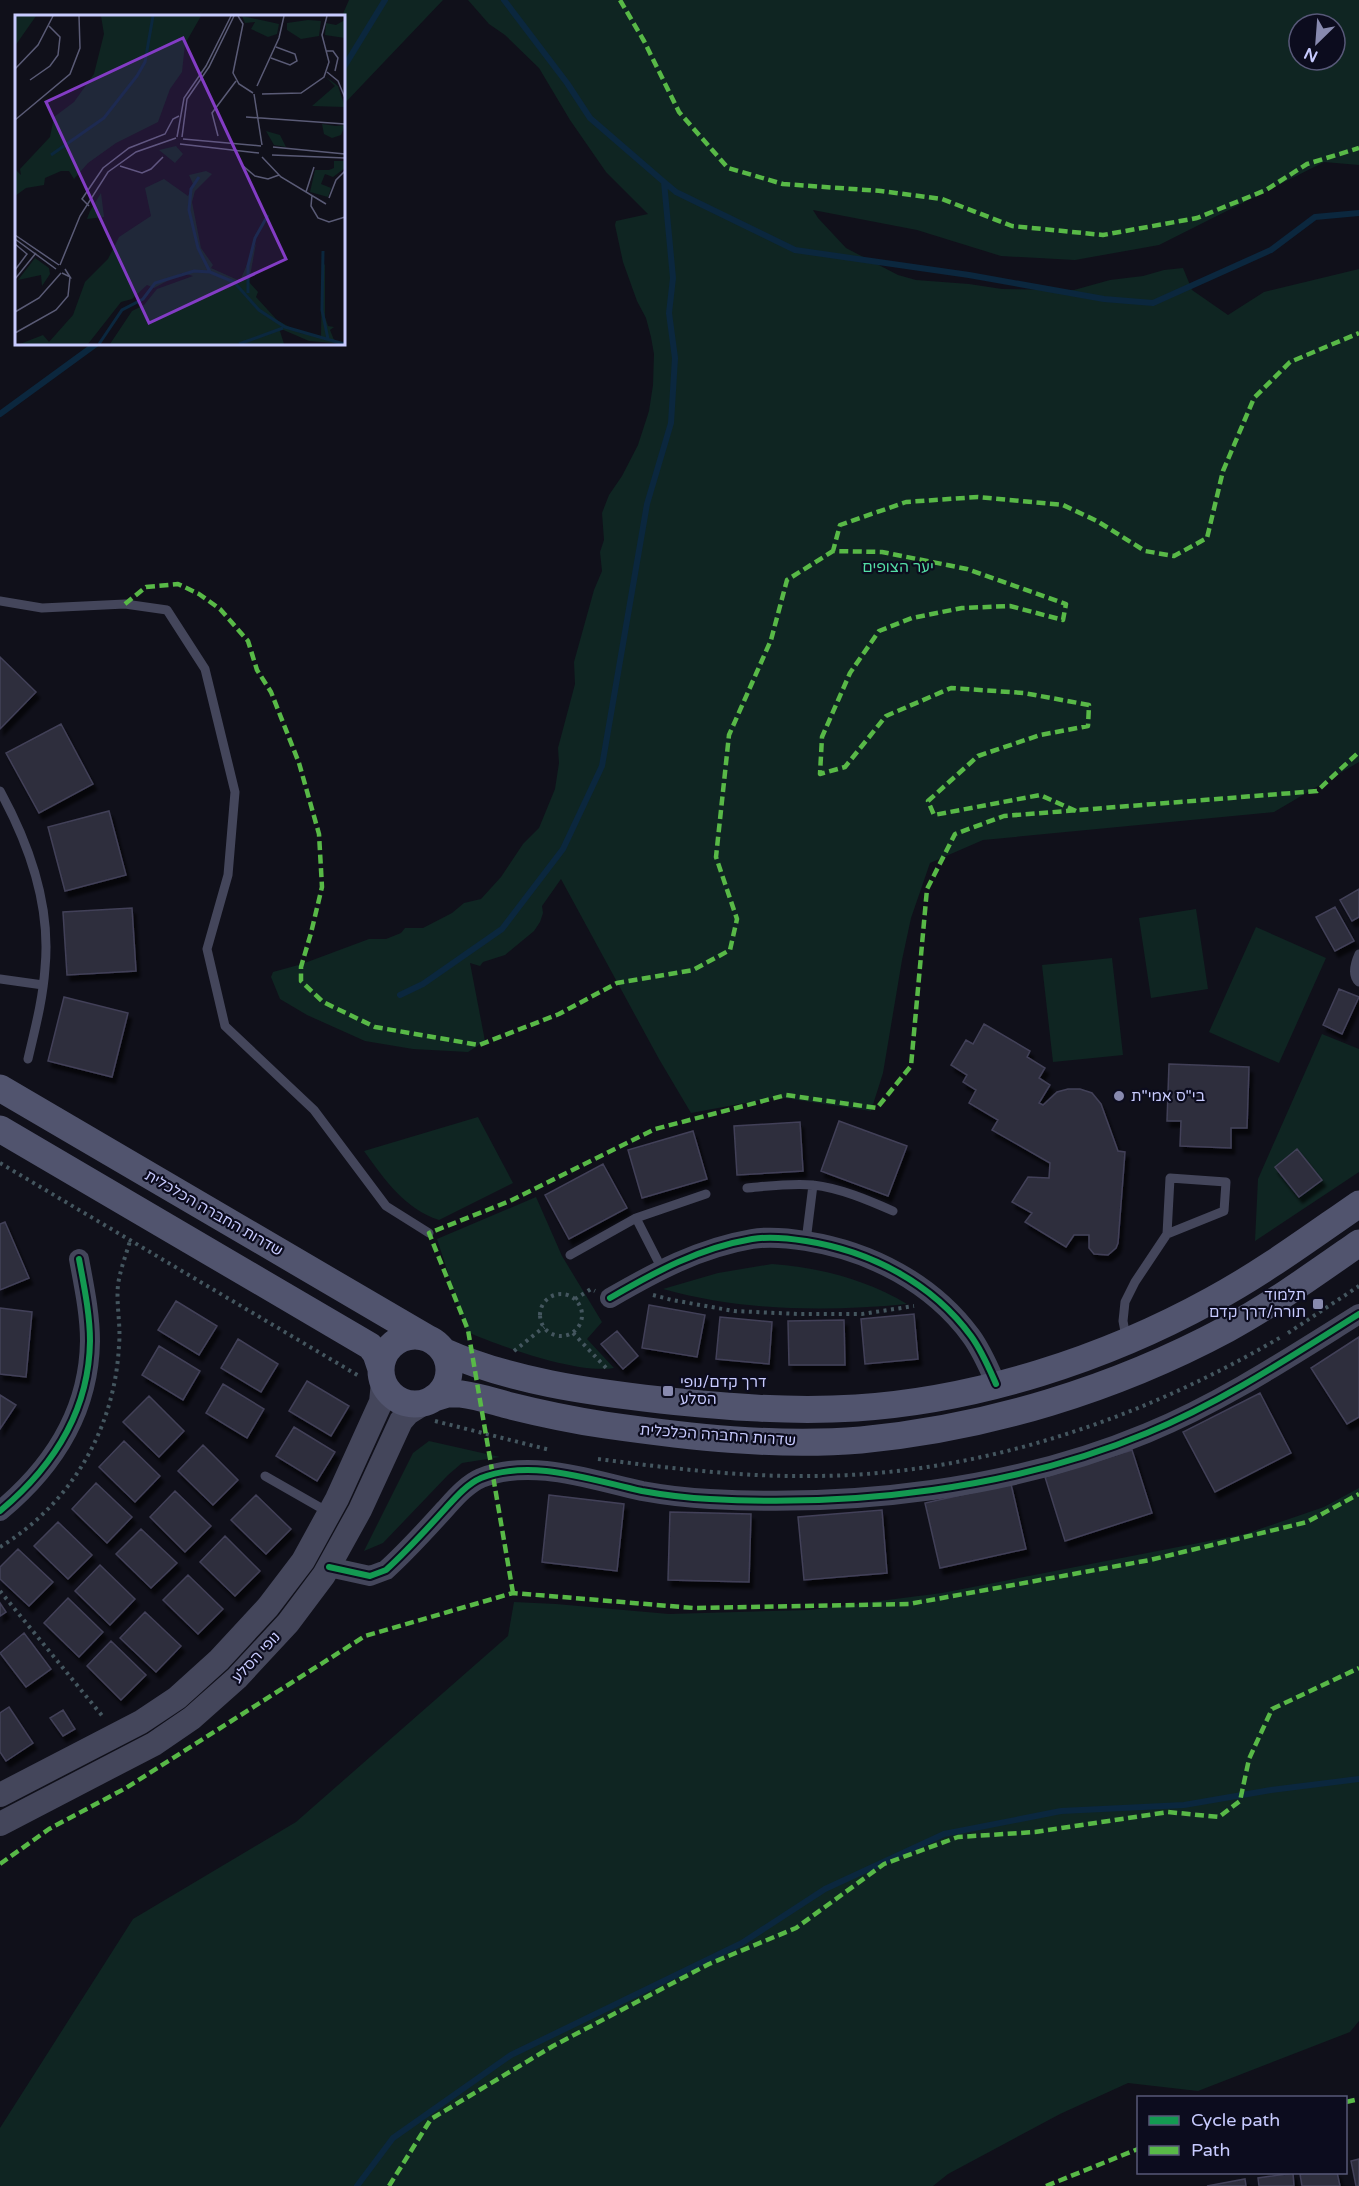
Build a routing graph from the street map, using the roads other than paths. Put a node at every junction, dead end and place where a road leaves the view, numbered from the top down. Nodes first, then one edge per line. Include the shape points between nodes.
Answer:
1 (0, 601) edge
2 (0, 791) edge
3 (1359, 954) edge
4 (0, 979) edge
5 (1359, 982) edge
6 (43, 985) junction
7 (28, 1059) dead end
8 (0, 1088) edge
9 (0, 1129) edge
10 (813, 1185) junction
11 (747, 1188) dead end
12 (706, 1194) dead end
13 (1359, 1204) edge
14 (893, 1211) dead end
15 (636, 1218) junction
16 (429, 1233) dead end
17 (1167, 1234) junction
18 (806, 1241) junction
19 (1359, 1243) edge
20 (570, 1255) dead end
21 (79, 1259) dead end
22 (662, 1269) junction
23 (610, 1298) dead end
24 (1359, 1314) edge
25 (1127, 1340) junction
26 (435, 1344) junction
27 (382, 1380) junction
28 (996, 1384) junction
29 (429, 1401) junction
30 (265, 1476) dead end
31 (0, 1510) edge
32 (330, 1512) junction
33 (329, 1567) junction
34 (0, 1795) edge
35 (0, 1824) edge

1 - 16 lane via 42,608 125,604 167,610 205,669 235,792 228,875 207,949 225,1026 314,1110 386,1206
2 - 6 lane via 24,840 34,873 46,938
3 - 5 lane via 1354,972
4 - 6 lane
6 - 7 lane
8 - 26 main road, שדרות החברה הכלכלית
9 - 27 main road via 370,1346
10 - 11 lane
10 - 14 lane
10 - 18 lane
12 - 15 lane
13 - 25 main road, שדרות החברה הכלכלית via 1240,1284
15 - 20 lane
15 - 22 lane
17 - 17 lane via 1224,1211 1226,1182 1170,1178
17 - 25 lane via 1125,1302
18 - 22 street via 784,1237 753,1239 685,1257
18 - 28 street via 867,1256 910,1280 952,1313 984,1355
19 - 29 main road, שדרות החברה הכלכלית via 1237,1323 1152,1364 1074,1395 940,1429 860,1440 740,1439 604,1424 461,1394
21 - 31 street via 90,1342 81,1399 61,1444 44,1468
22 - 23 street
24 - 33 street via 1271,1369 1146,1433 1010,1476 864,1497 785,1501 708,1499 647,1492 539,1471 507,1471 478,1479 386,1570 370,1576
25 - 28 main road, שדרות החברה הכלכלית
26 - 27 main road via 415,1336 398,1340 384,1354
26 - 28 main road, שדרות החברה הכלכלית via 460,1359 563,1385 733,1407 811,1410 897,1403
26 - 29 main road via 449,1368 446,1384
27 - 29 main road via 401,1401
27 - 32 street, נופי הסלע via 381,1402
29 - 33 street, נופי הסלע via 401,1421
30 - 32 lane
32 - 34 street, נופי הסלע via 286,1585 219,1660 177,1698 117,1735
33 - 35 street, נופי הסלע via 280,1631 223,1692 192,1718 146,1748

